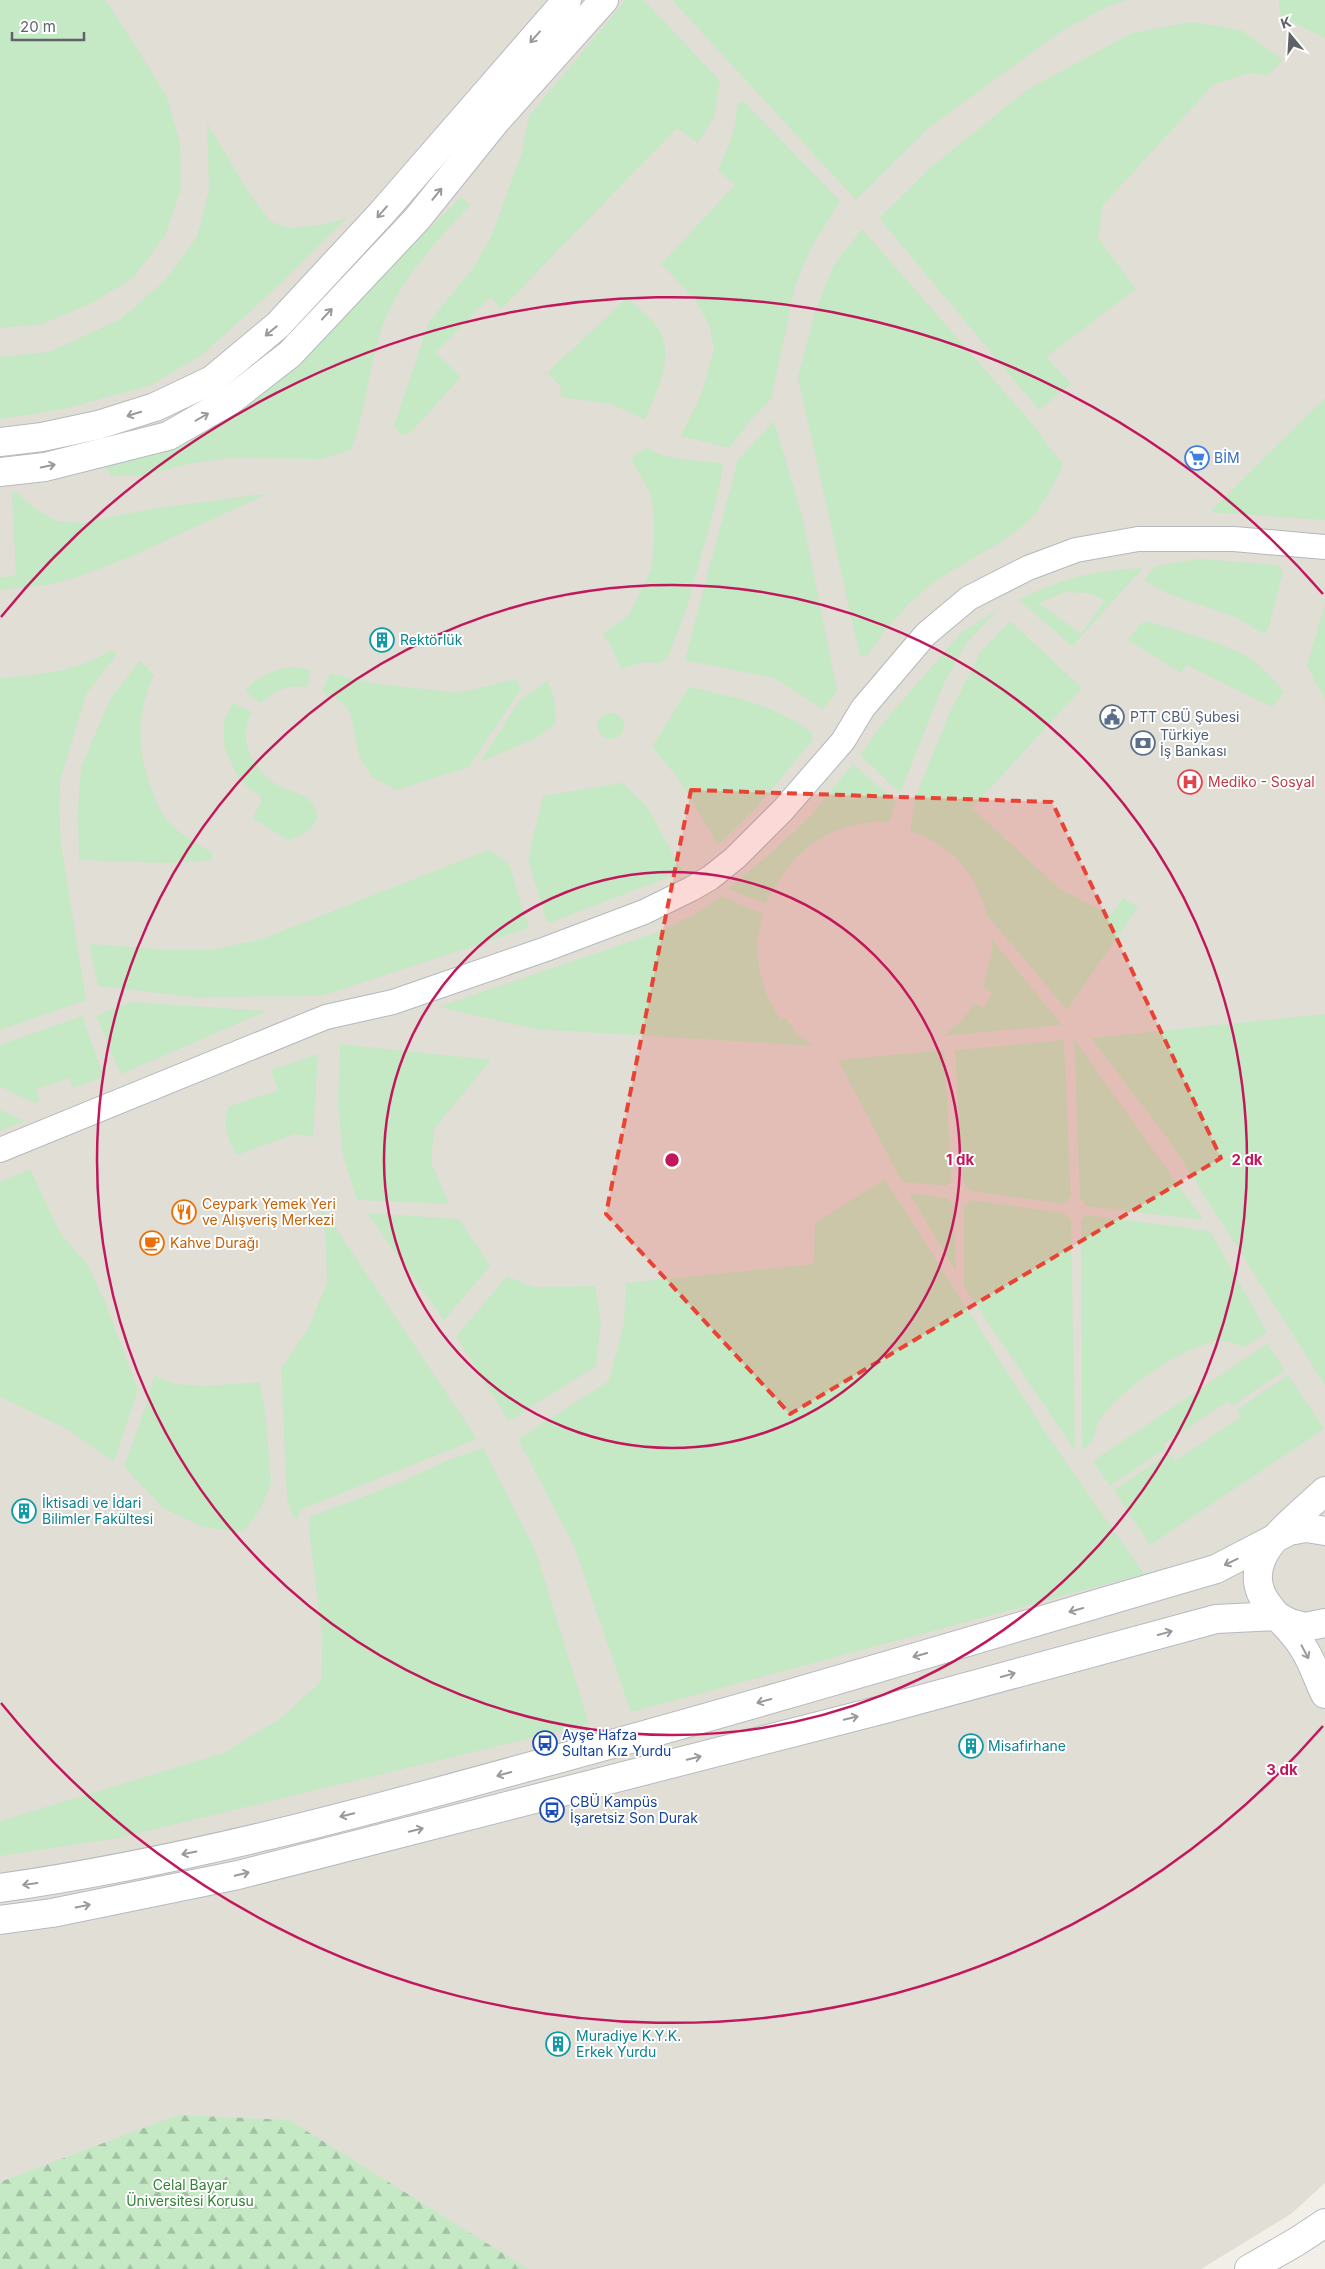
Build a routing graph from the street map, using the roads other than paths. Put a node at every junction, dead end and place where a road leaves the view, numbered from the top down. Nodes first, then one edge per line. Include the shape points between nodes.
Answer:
1 (567, 0) edge
2 (604, 0) edge
3 (0, 442) edge
4 (0, 472) edge
5 (1325, 547) edge
6 (0, 1150) edge
7 (1325, 1490) edge
8 (1325, 1531) edge
9 (1275, 1540) junction
10 (1276, 1616) junction
11 (1325, 1623) edge
12 (1325, 1694) edge
13 (603, 1747) junction
14 (613, 1779) junction
15 (0, 1888) edge
16 (0, 1920) edge
17 (1325, 2211) edge
18 (1325, 2223) edge
19 (1296, 2242) junction
20 (1249, 2269) edge

1 -> 3 street via 278,325 212,380 156,407 98,425
4 -> 2 street via 45,467 168,436 231,400 290,354 417,219 495,122
5 - 6 street via 1234,539 1138,539 1076,550 1028,568 969,598 926,634 863,708 843,741 783,810 735,858 704,882 644,912 546,949 393,1002 326,1017
7 - 9 street
8 - 9 street via 1306,1528 1289,1531
9 - 10 street via 1264,1554 1259,1570 1259,1587 1265,1603
9 -> 13 street via 1216,1570
10 - 11 street via 1290,1624 1305,1627
10 -> 12 street via 1304,1648
14 -> 10 street via 1216,1619
13 - 14 street
13 -> 15 street via 225,1845 45,1882
16 -> 14 street via 52,1913 238,1875
17 - 19 street
18 - 19 street
19 - 20 street

